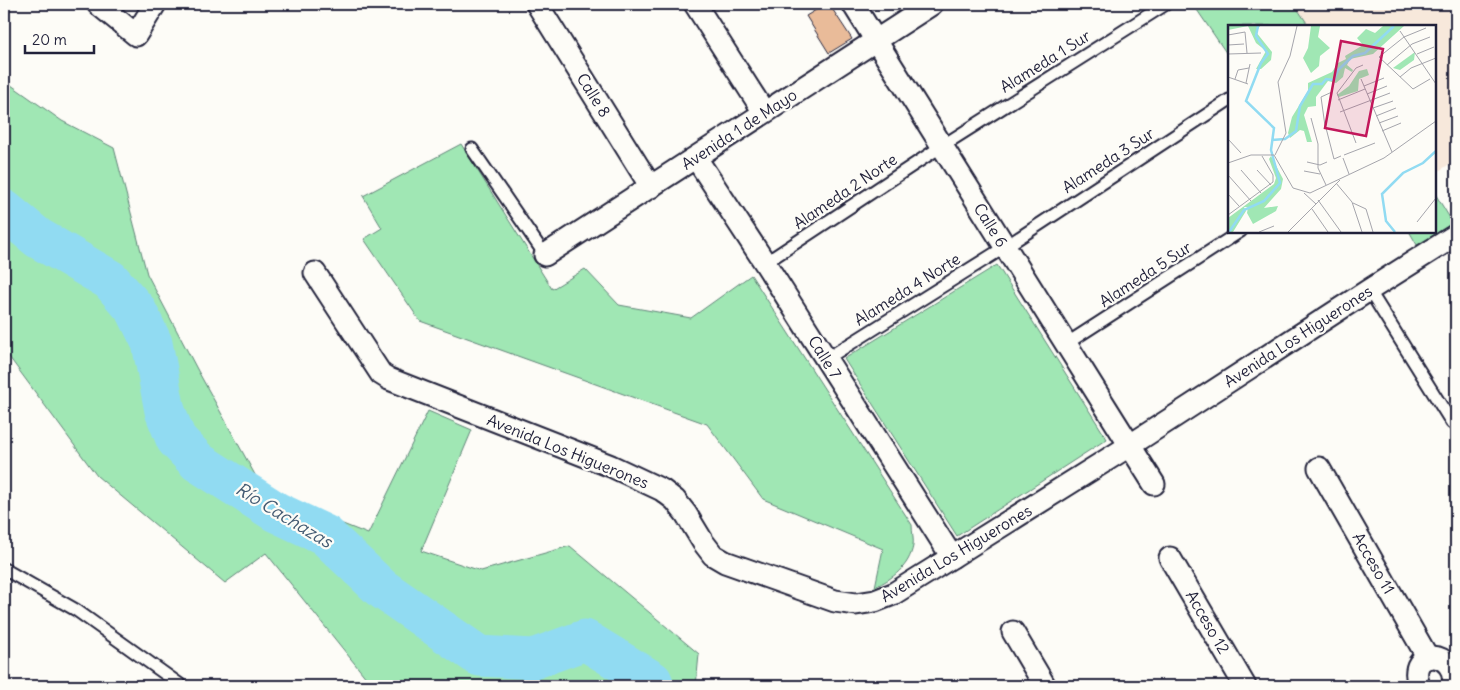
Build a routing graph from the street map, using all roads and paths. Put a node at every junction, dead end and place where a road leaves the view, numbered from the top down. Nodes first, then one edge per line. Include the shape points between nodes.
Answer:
1 (98, 4) edge
2 (155, 4) edge
3 (538, 4) edge
4 (695, 4) edge
5 (853, 4) edge
6 (932, 4) edge
7 (1166, 4) edge
8 (876, 40) junction
9 (1228, 101) edge
10 (764, 112) junction
11 (942, 146) junction
12 (472, 149) dead end
13 (696, 158) junction
14 (651, 187) junction
15 (1239, 232) edge
16 (1456, 235) edge
17 (1005, 247) junction
18 (545, 255) joint
19 (766, 263) junction
20 (315, 273) dead end
21 (1369, 290) junction
22 (1066, 344) junction
23 (826, 359) junction
24 (1452, 423) dead end
25 (1129, 446) junction
26 (1320, 468) dead end
27 (1154, 484) dead end
28 (952, 557) junction
29 (1170, 558) dead end
30 (4, 569) edge
31 (1014, 632) dead end
32 (1428, 658) junction
33 (1454, 673) edge
34 (182, 686) edge
35 (1045, 686) edge
36 (1245, 686) edge
37 (1419, 686) edge

1 - 2 street via 136,35
3 - 14 street, Calle 8
4 - 10 street
5 - 8 street, Calle 6
6 - 8 street, Avenida 1 de Mayo
7 - 11 lane, Alameda 1 Sur
8 - 10 street, Avenida 1 de Mayo
8 - 11 street, Calle 6
9 - 17 lane, Alameda 3 Sur
10 - 13 street, Avenida 1 de Mayo
11 - 17 street, Calle 6
11 - 19 lane, Alameda 2 Norte
12 - 18 lane
13 - 14 street, Avenida 1 de Mayo
13 - 19 street, Calle 7
14 - 18 street, Avenida 1 de Mayo
15 - 22 lane, Alameda 5 Sur
16 - 21 street, Avenida Los Higuerones
17 - 22 street, Calle 6
17 - 23 lane, Alameda 4 Norte
19 - 23 street, Calle 7
20 - 28 street, Avenida Los Higuerones via 388,379 610,466 662,490 675,500 713,554 725,562 835,601 856,604 892,594
21 - 24 lane
21 - 25 street, Avenida Los Higuerones
22 - 25 street, Calle 6
23 - 28 street, Calle 7
25 - 27 street, Calle 6
25 - 28 street, Avenida Los Higuerones
26 - 32 street, Acceso 11
29 - 36 street, Acceso 12
30 - 34 lane via 76,610
31 - 35 street
32 - 33 street via 1440,656 1450,662
32 - 37 street via 1418,667 1416,680

